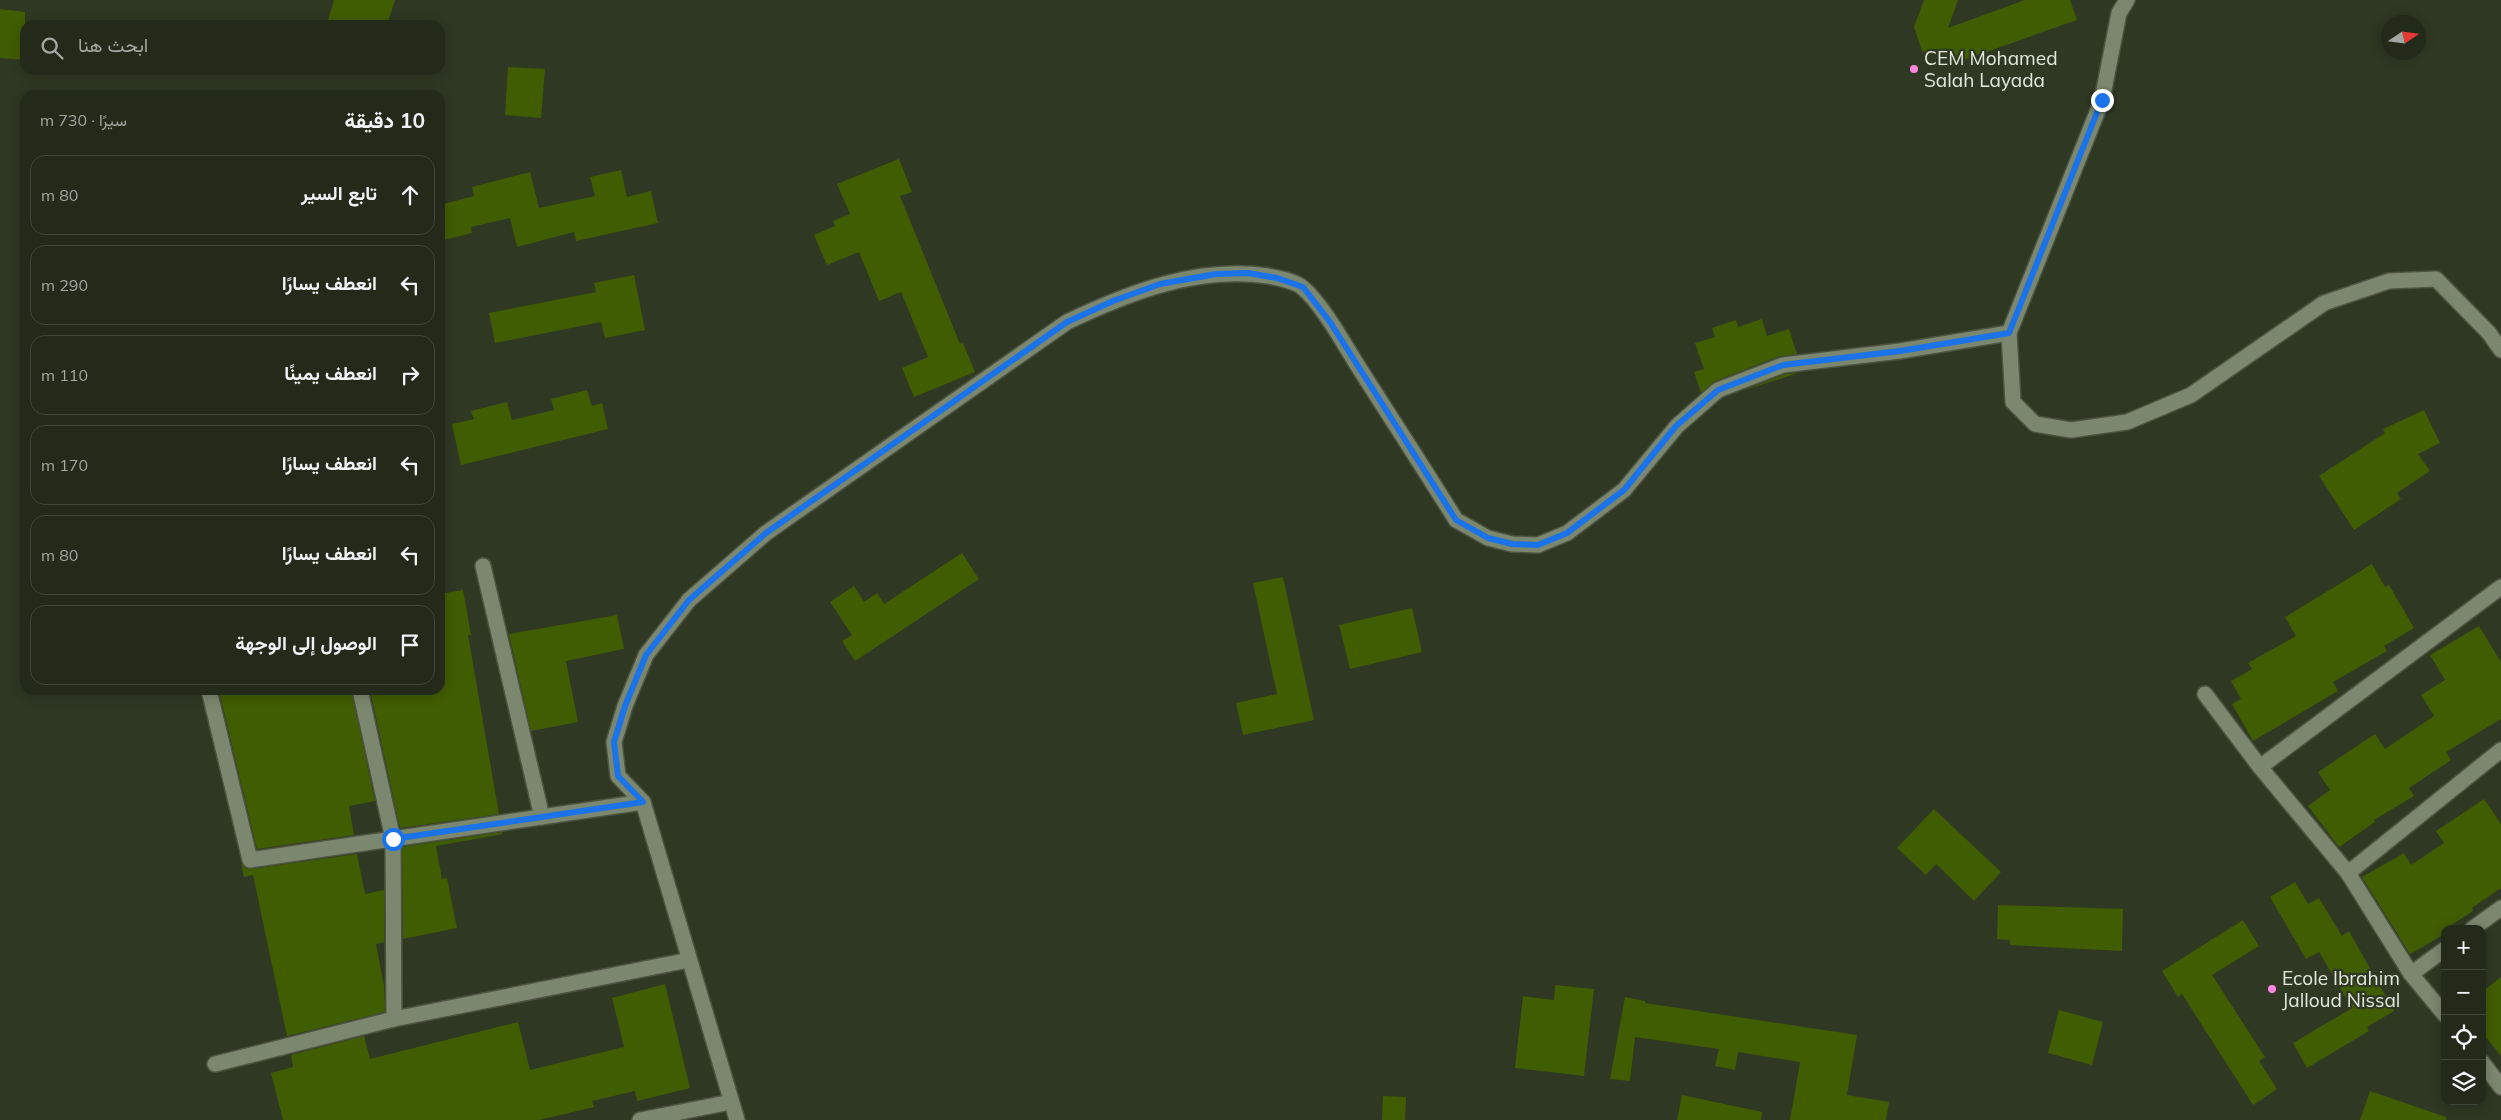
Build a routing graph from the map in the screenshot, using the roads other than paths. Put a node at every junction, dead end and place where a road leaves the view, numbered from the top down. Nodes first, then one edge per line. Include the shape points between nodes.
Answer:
1 (2127, 0) edge
2 (2009, 333) junction
3 (2501, 350) edge
4 (483, 566) dead end
5 (2501, 587) edge
6 (2205, 694) dead end
7 (210, 695) edge
8 (361, 695) edge
9 (2501, 750) edge
10 (2260, 767) junction
11 (643, 802) junction
12 (542, 817) junction
13 (393, 839) junction
14 (2348, 873) junction
15 (2501, 908) edge
16 (2478, 925) edge
17 (2441, 952) edge
18 (689, 960) junction
19 (2411, 974) junction
20 (2441, 1010) edge
21 (394, 1019) junction
22 (215, 1064) dead end
23 (2486, 1066) edge
24 (2499, 1078) edge
25 (731, 1102) junction
26 (640, 1120) edge
27 (737, 1120) edge

1 - 2 street via 2120,13 2102,100
2 - 3 street via 2013,402 2035,424 2071,430 2127,422 2191,395 2324,303 2389,281 2436,279 2489,333
2 - 11 street via 1900,351 1783,365 1718,390 1676,426 1624,490 1567,533 1538,545 1512,544 1488,538 1456,520 1330,322 1303,287 1248,273 1216,274 1151,288 1113,301 1059,328 766,533 689,600 646,655 614,742 618,776
4 - 12 street
5 - 10 street
6 - 10 street
7 - 13 street via 250,860
8 - 13 street
9 - 14 street
10 - 14 street
11 - 12 street
11 - 18 street
12 - 13 street
13 - 21 street
14 - 19 street
15 - 16 street
17 - 19 street
18 - 21 street
18 - 25 street
19 - 20 street
21 - 22 street
23 - 24 street
25 - 26 street
25 - 27 street

